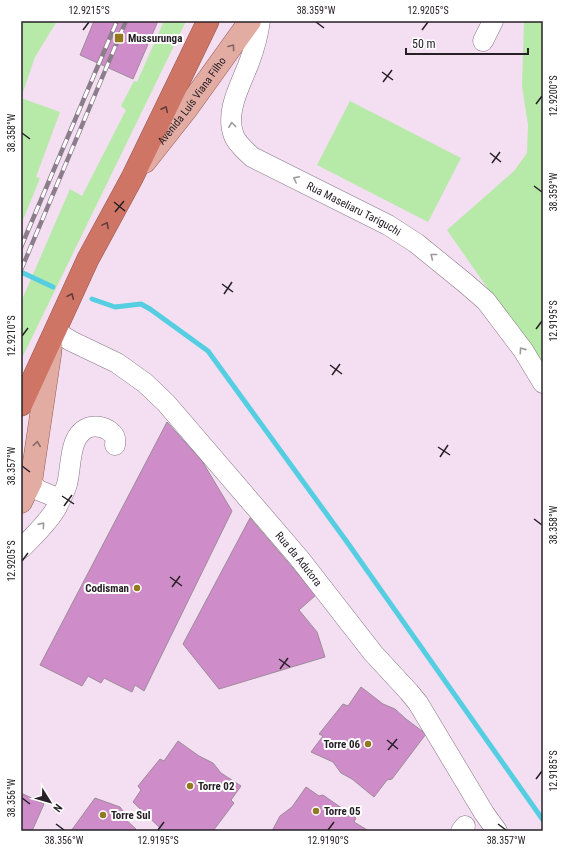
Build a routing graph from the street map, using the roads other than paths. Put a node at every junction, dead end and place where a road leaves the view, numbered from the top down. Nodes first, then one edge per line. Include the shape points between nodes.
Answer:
1 (208, 21) edge
2 (250, 21) edge
3 (260, 21) edge
4 (493, 21) edge
5 (483, 41) dead end
6 (132, 178) junction
7 (53, 337) junction
8 (543, 383) edge
9 (21, 405) edge
10 (116, 445) dead end
11 (31, 482) junction
12 (60, 499) junction
13 (21, 502) edge
14 (21, 549) edge
15 (497, 831) edge

6 -> 1 highway, Avenida Luís Viana Filho
6 -> 2 main road, Avenida Luís Viana Filho via 186,110
8 -> 3 street, Rua Maseliaru Tariguchi via 523,350 486,301 440,262 388,225 252,156 234,137 231,123 232,107 251,58
4 - 5 street
7 -> 6 highway, Avenida Luís Viana Filho via 88,260
7 - 9 highway, Avenida Luís Viana Filho
11 -> 7 main road, Avenida Luís Viana Filho
7 - 15 street, Rua da Adutora via 71,341 117,362 166,403 299,558 373,653 418,703
10 - 12 street via 114,434 105,429 95,426 83,431 76,440 67,483
11 - 12 street via 38,490
11 - 13 main road, Avenida Luís Viana Filho
14 -> 12 street via 52,515

